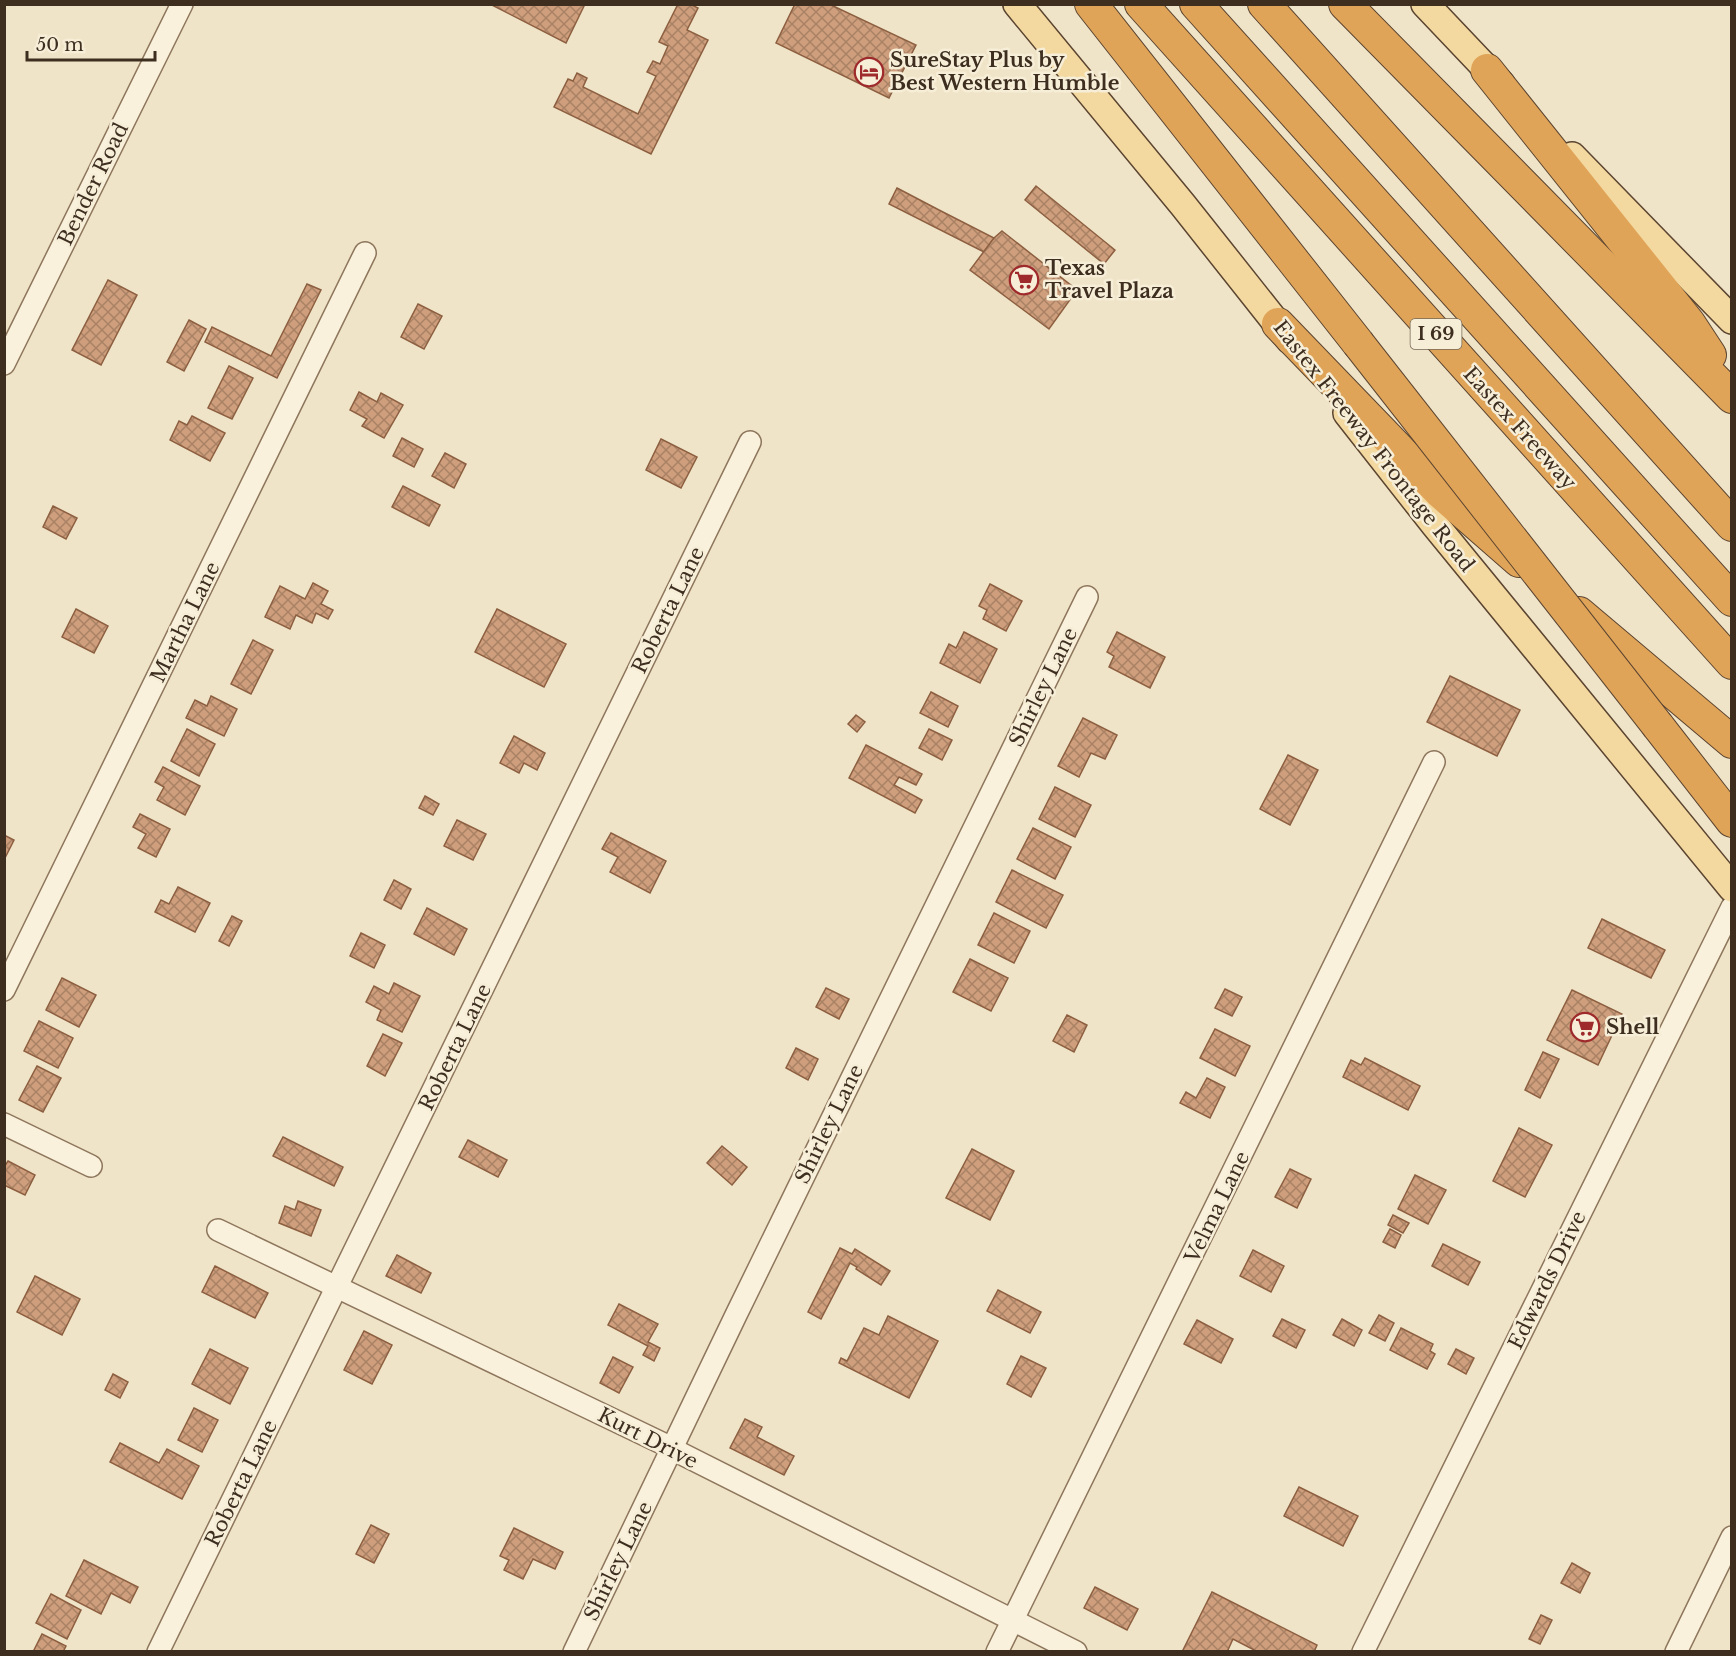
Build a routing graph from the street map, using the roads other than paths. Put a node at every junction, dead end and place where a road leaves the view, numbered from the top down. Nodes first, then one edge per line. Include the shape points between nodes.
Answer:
1 (182, 4) edge
2 (1017, 4) edge
3 (1090, 4) edge
4 (1141, 4) edge
5 (1196, 4) edge
6 (1264, 4) edge
7 (1345, 4) edge
8 (1425, 4) edge
9 (1487, 70) junction
10 (365, 253) dead end
11 (1731, 320) edge
12 (1278, 324) junction
13 (4, 364) edge
14 (1731, 388) edge
15 (1731, 397) edge
16 (750, 442) dead end
17 (1731, 525) edge
18 (1087, 597) dead end
19 (1731, 600) edge
20 (1731, 663) edge
21 (1658, 726) junction
22 (1731, 742) edge
23 (1434, 762) dead end
24 (1731, 793) edge
25 (1731, 821) edge
26 (1731, 888) edge
27 (1731, 908) edge
28 (4, 990) edge
29 (4, 1124) edge
30 (91, 1166) dead end
31 (218, 1230) dead end
32 (337, 1287) junction
33 (672, 1448) junction
34 (1731, 1537) edge
35 (1013, 1621) junction
36 (158, 1652) edge
37 (574, 1652) edge
38 (997, 1652) edge
39 (1076, 1652) edge
40 (1363, 1652) edge
41 (1676, 1652) edge

1 - 13 street, Bender Road
2 - 12 main road, Eastex Freeway Frontage Road
3 - 21 highway, bridge
4 - 20 highway, Eastex Freeway / I 69
5 - 19 highway
6 - 17 highway
7 - 15 highway
8 - 9 main road
9 - 11 main road
9 - 14 highway via 1689,323
10 - 28 street, Martha Lane
12 - 22 highway via 1440,492
12 - 26 main road, Eastex Freeway Frontage Road via 1435,525
16 - 32 street, Roberta Lane
18 - 33 street, Shirley Lane
21 - 24 highway
21 - 25 highway
23 - 35 street, Velma Lane
27 - 40 street, Edwards Drive
29 - 30 street
31 - 32 street, Kurt Drive
32 - 33 street, Kurt Drive
32 - 36 street, Roberta Lane
33 - 35 street, Kurt Drive
33 - 37 street, Shirley Lane
34 - 41 street
35 - 38 street, Velma Lane
35 - 39 street, Kurt Drive

